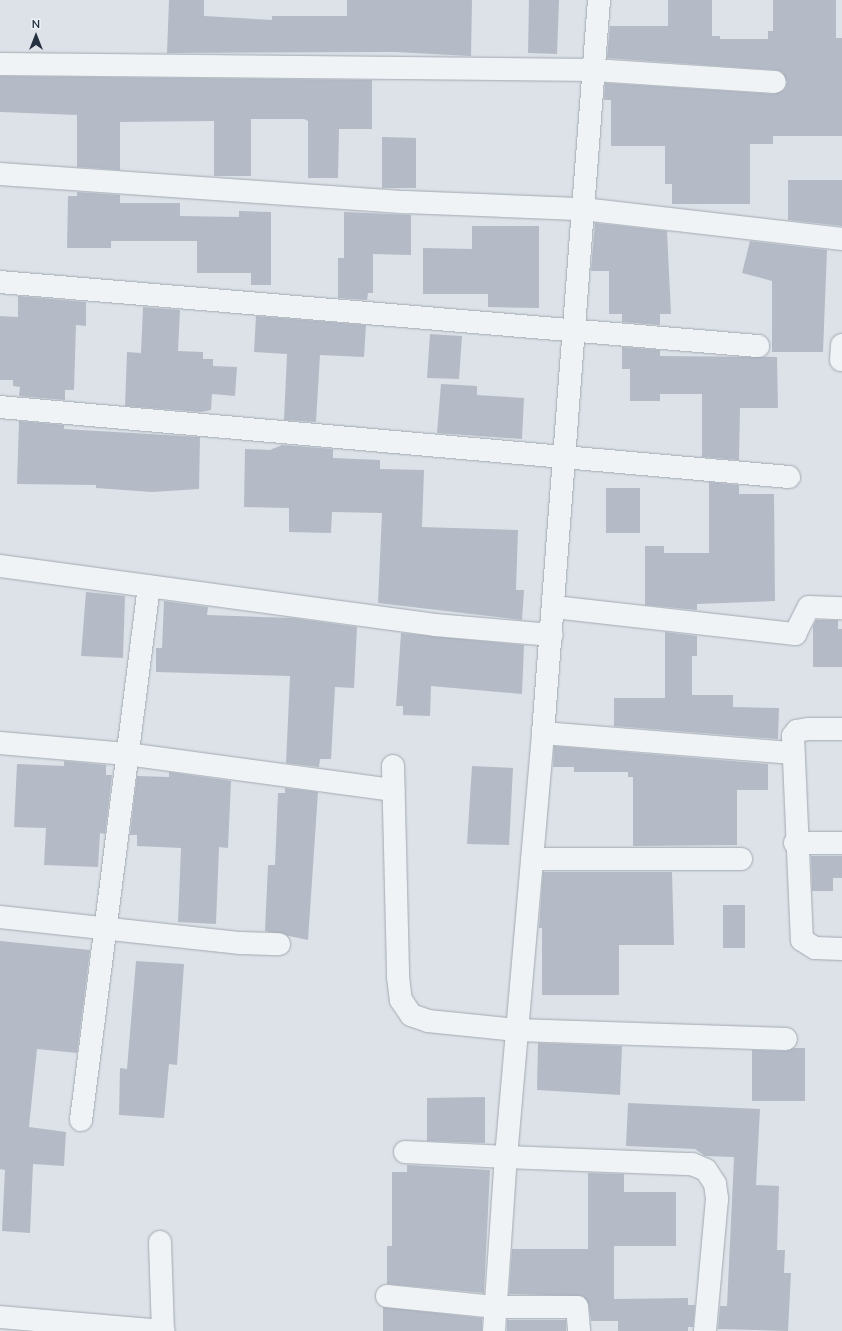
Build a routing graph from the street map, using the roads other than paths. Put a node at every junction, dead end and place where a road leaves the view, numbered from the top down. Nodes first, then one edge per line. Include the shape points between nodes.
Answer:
1 (599, 0) edge
2 (0, 64) edge
3 (594, 70) junction
4 (775, 82) dead end
5 (0, 174) edge
6 (583, 209) junction
7 (842, 239) edge
8 (0, 282) edge
9 (574, 331) junction
10 (758, 346) dead end
11 (0, 407) edge
12 (564, 456) junction
13 (789, 477) dead end
14 (0, 566) edge
15 (149, 586) junction
16 (554, 607) junction
17 (842, 608) edge
18 (552, 634) junction
19 (842, 729) edge
20 (543, 733) junction
21 (0, 743) edge
22 (793, 753) junction
23 (127, 754) junction
24 (393, 766) dead end
25 (394, 790) junction
26 (795, 843) junction
27 (842, 843) edge
28 (532, 859) junction
29 (741, 859) dead end
30 (0, 917) edge
31 (104, 927) junction
32 (280, 944) dead end
33 (842, 949) edge
34 (517, 1030) junction
35 (786, 1039) dead end
36 (81, 1120) dead end
37 (405, 1152) dead end
38 (506, 1157) junction
39 (160, 1242) dead end
40 (387, 1296) dead end
41 (496, 1307) junction
42 (0, 1317) edge
43 (163, 1331) edge
44 (494, 1331) edge
45 (579, 1331) edge
46 (704, 1331) edge

1 - 3 street
2 - 3 street
3 - 4 street
3 - 6 street
5 - 6 street via 405,202
6 - 7 street
6 - 9 street
8 - 9 street
9 - 10 street
9 - 12 street
11 - 12 street
12 - 13 street
12 - 16 street
14 - 15 street
15 - 18 street via 435,625
15 - 23 street
16 - 17 street via 795,634 809,607
16 - 18 street
18 - 20 street
19 - 22 street via 798,731 793,736
20 - 22 street
20 - 28 street
21 - 23 street
22 - 26 street
23 - 25 street
23 - 31 street
24 - 25 street
25 - 34 street via 401,1000 411,1015 428,1021
26 - 27 street
26 - 33 street via 802,940 815,948
28 - 29 street
28 - 34 street
30 - 31 street
31 - 32 street via 241,943
31 - 36 street
34 - 35 street
34 - 38 street
37 - 38 street
38 - 41 street
38 - 46 street via 692,1164 706,1170 715,1184 717,1199
39 - 43 street
40 - 41 street
41 - 44 street
41 - 45 street via 577,1307
42 - 43 street

